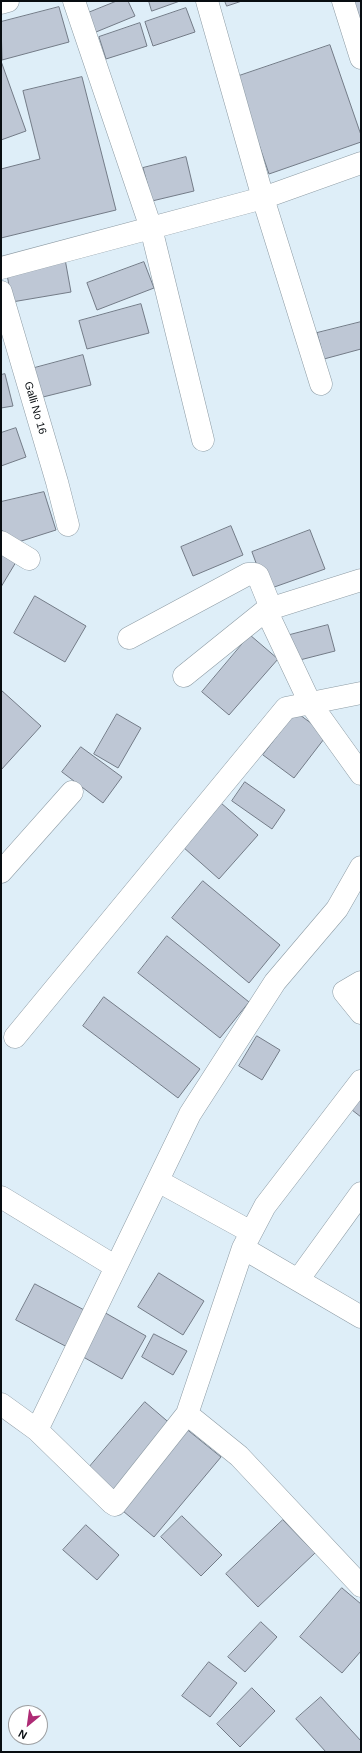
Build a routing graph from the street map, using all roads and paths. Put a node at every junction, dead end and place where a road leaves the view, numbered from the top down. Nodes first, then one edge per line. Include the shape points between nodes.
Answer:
1 (8, 1) edge
2 (74, 1) edge
3 (207, 1) edge
4 (343, 1) edge
5 (1, 3) edge
6 (361, 58) edge
7 (361, 163) edge
8 (263, 198) junction
9 (151, 228) junction
10 (1, 268) edge
11 (1, 292) edge
12 (321, 384) dead end
13 (203, 440) dead end
14 (68, 525) dead end
15 (1, 542) edge
16 (29, 559) dead end
17 (361, 580) edge
18 (268, 609) junction
19 (129, 638) dead end
20 (184, 676) dead end
21 (361, 693) edge
22 (310, 703) junction
23 (361, 774) edge
24 (72, 792) dead end
25 (361, 867) edge
26 (1, 872) edge
27 (361, 982) edge
28 (361, 1013) edge
29 (15, 1037) dead end
30 (361, 1081) edge
31 (158, 1181) junction
32 (361, 1192) edge
33 (1, 1197) edge
34 (247, 1240) junction
35 (116, 1267) junction
36 (298, 1280) junction
37 (361, 1317) edge
38 (1, 1404) edge
39 (187, 1414) junction
40 (37, 1430) junction
41 (361, 1586) edge

1 - 5 street
2 - 9 street
3 - 8 street
4 - 6 street
7 - 8 street
8 - 9 street
8 - 12 street
9 - 10 street
9 - 13 street
11 - 14 street, Galli No 16
15 - 16 street
17 - 18 street
18 - 19 street via 258,576 248,574
18 - 20 street
18 - 22 street
21 - 22 street
22 - 23 street
22 - 29 street via 286,708
24 - 26 street
25 - 31 street via 337,909 271,988 190,1114
27 - 28 street via 344,992
30 - 34 street via 265,1206
31 - 34 street
31 - 35 street
32 - 36 street
33 - 35 street
34 - 36 street
34 - 39 street
35 - 40 street
36 - 37 street
38 - 40 street
39 - 40 street via 116,1505
39 - 41 street via 239,1456

